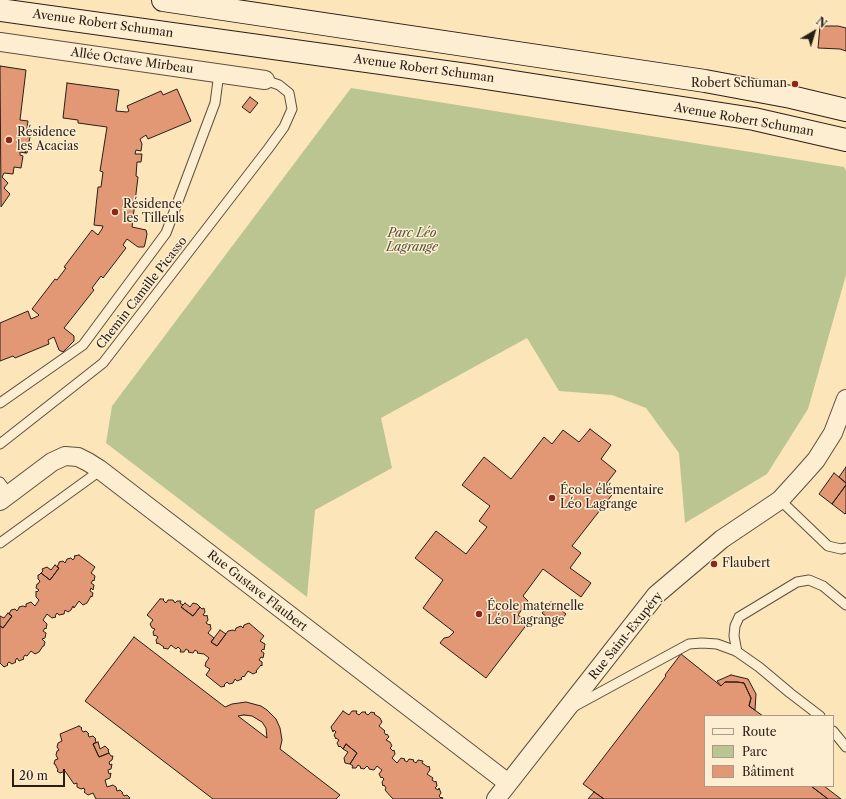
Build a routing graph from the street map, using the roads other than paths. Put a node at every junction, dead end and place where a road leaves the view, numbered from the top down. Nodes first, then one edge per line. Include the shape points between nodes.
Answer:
1 (163, 0) edge
2 (0, 10) edge
3 (0, 42) edge
4 (219, 73) junction
5 (265, 80) joint
6 (846, 110) edge
7 (843, 141) edge
8 (846, 399) edge
9 (0, 403) edge
10 (840, 435) edge
11 (0, 444) edge
12 (99, 469) junction
13 (3, 492) edge
14 (780, 500) junction
15 (0, 543) edge
16 (846, 548) edge
17 (846, 605) edge
18 (737, 652) junction
19 (567, 710) junction
20 (819, 715) edge
21 (834, 732) edge
22 (846, 747) edge
23 (508, 783) junction
24 (496, 799) edge

1 - 6 main road via 706,81
2 - 7 main road, Avenue Robert Schuman via 467,75 754,119
3 - 4 street, Allée Octave Mirbeau
4 - 5 street, Allée Octave Mirbeau
4 - 9 lane via 215,102 166,233 83,345
5 - 11 lane, Chemin Camille Picasso via 279,85 289,93 292,109 284,127 268,149 103,363
8 - 10 street, Rue Saint-Exupéry
10 - 14 street, Rue Saint-Exupéry
12 - 13 street, Rue Gustave Flaubert via 78,457 65,456
12 - 15 lane
12 - 23 street, Rue Gustave Flaubert
14 - 16 lane via 828,546
14 - 19 street, Rue Saint-Exupéry via 722,539 656,595
17 - 18 lane via 823,586 809,580 797,582 739,618 734,636
18 - 19 lane via 716,644 689,644
18 - 20 lane via 760,667
19 - 23 street, Rue Saint-Exupéry
21 - 22 lane
23 - 24 street, Rue Saint-Exupéry

